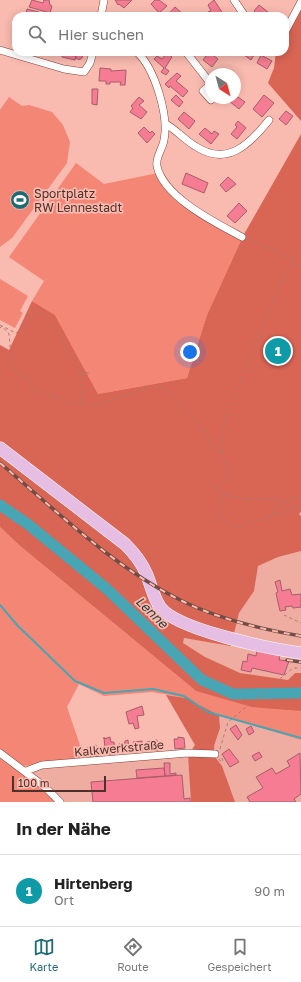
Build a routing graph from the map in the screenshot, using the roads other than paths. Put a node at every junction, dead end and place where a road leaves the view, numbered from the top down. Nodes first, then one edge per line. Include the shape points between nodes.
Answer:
1 (104, 0) edge
2 (234, 0) edge
3 (301, 2) edge
4 (102, 12) edge
5 (242, 12) edge
6 (289, 24) edge
7 (0, 50) edge
8 (12, 54) edge
9 (20, 56) edge
10 (92, 56) edge
11 (142, 56) edge
12 (189, 56) edge
13 (205, 76) edge
14 (269, 120) dead end
15 (166, 124) junction
16 (242, 237) road end
17 (0, 448) edge
18 (301, 653) edge
19 (0, 753) edge
20 (218, 753) road end
21 (26, 771) junction
22 (60, 802) edge

1 - 4 street
2 - 5 street
3 - 6 street
7 - 8 street
9 - 10 street via 84,72
11 - 15 street via 152,71
12 - 13 street
14 - 15 street via 246,146 230,153 213,155 195,146
15 - 16 street via 156,164 169,187 184,202 207,218
17 - 18 main road via 125,544 141,563 158,603 169,616 227,638
19 - 21 street
20 - 21 street, Kalkwerkstraße via 188,753 42,765
21 - 22 street

